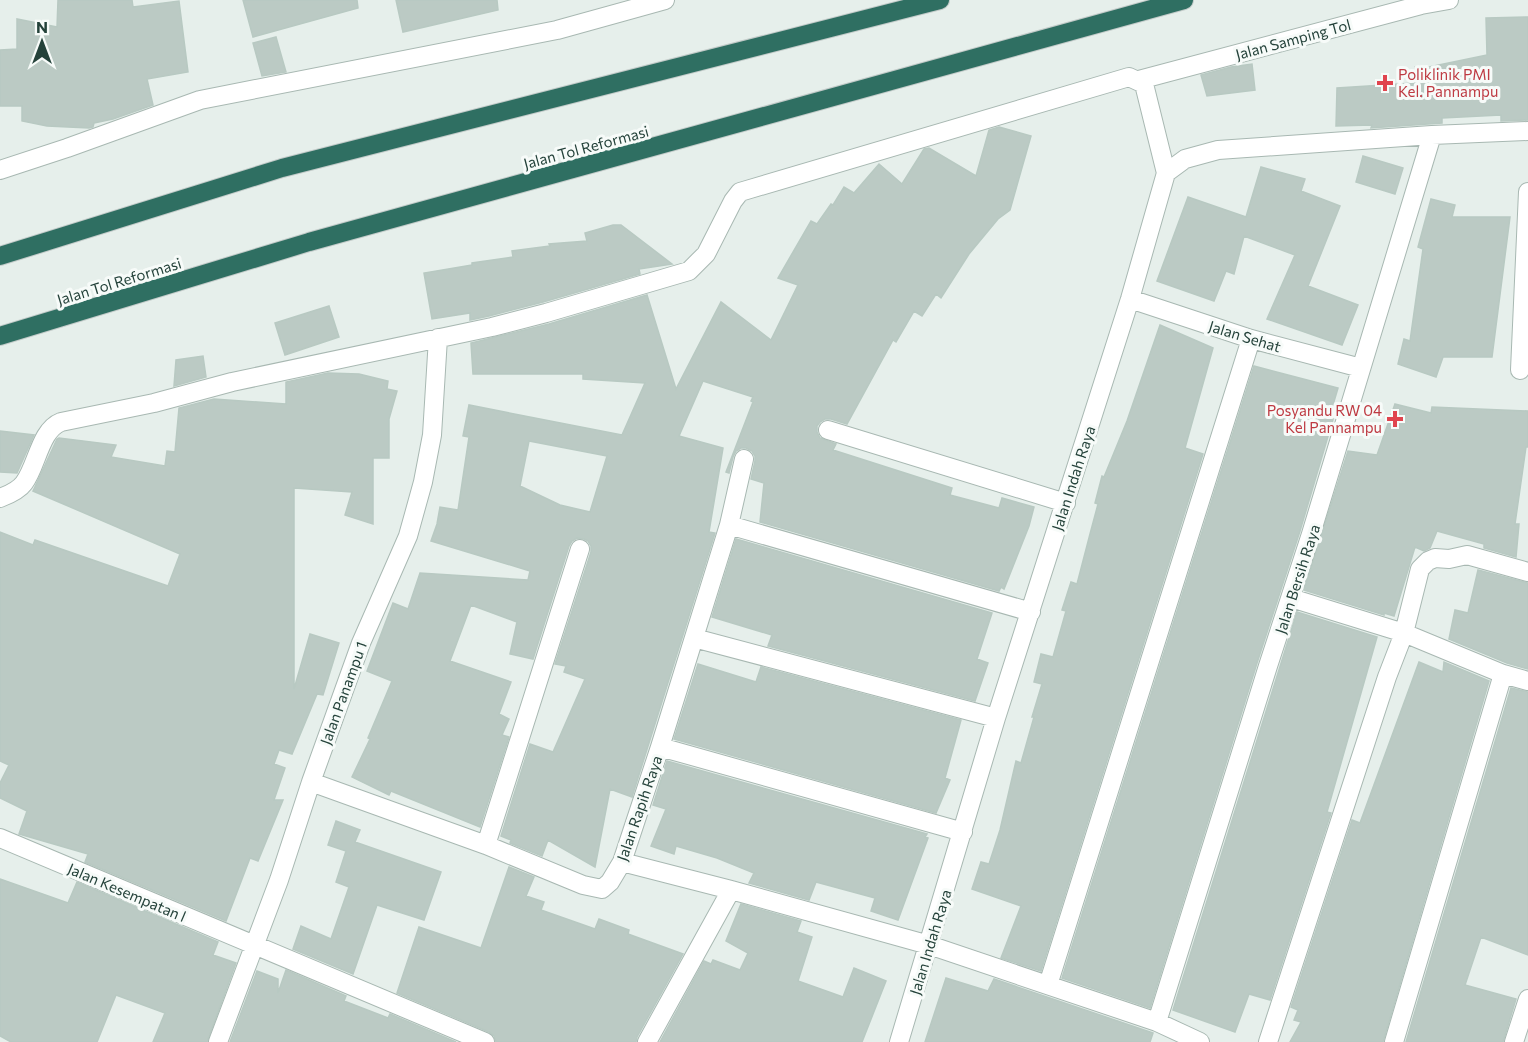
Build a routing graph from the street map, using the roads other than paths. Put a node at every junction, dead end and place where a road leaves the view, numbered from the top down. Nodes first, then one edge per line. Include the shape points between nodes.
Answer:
1 (665, 0) edge
2 (940, 0) edge
3 (1184, 0) edge
4 (1449, 0) edge
5 (1138, 80) junction
6 (1528, 131) edge
7 (1432, 135) junction
8 (0, 170) edge
9 (1167, 173) junction
10 (1528, 192) edge
11 (0, 256) edge
12 (1130, 299) junction
13 (0, 336) edge
14 (438, 338) junction
15 (1251, 339) junction
16 (1361, 368) junction
17 (1520, 370) dead end
18 (828, 430) dead end
19 (744, 459) dead end
20 (0, 498) edge
21 (1066, 503) junction
22 (729, 525) junction
23 (580, 549) dead end
24 (1528, 572) edge
25 (1291, 598) junction
26 (1031, 612) junction
27 (1404, 633) junction
28 (694, 638) junction
29 (1503, 674) junction
30 (1528, 681) edge
31 (996, 718) junction
32 (660, 747) junction
33 (311, 782) junction
34 (963, 832) junction
35 (0, 838) edge
36 (486, 845) junction
37 (622, 862) junction
38 (731, 890) junction
39 (929, 945) junction
40 (254, 946) junction
41 (1048, 985) junction
42 (1528, 999) edge
43 (1157, 1022) junction
44 (218, 1042) edge
45 (484, 1042) edge
46 (647, 1042) edge
47 (899, 1042) edge
48 (1200, 1042) edge
49 (1269, 1042) edge
50 (1394, 1042) edge
51 (1514, 1042) edge

1 - 8 street via 557,30 201,100
2 - 11 highway via 282,168
3 - 13 highway, Jalan Tol Reformasi via 321,239
4 - 5 street, Jalan Samping Tol
5 - 9 street via 1144,84
5 - 14 street, Jalan Samping Tol via 1129,77 740,192 706,254 689,272 546,313
6 - 7 street
7 - 9 street via 1218,150 1185,159
7 - 16 street, Jalan Bersih Raya
9 - 12 street, Jalan Indah Raya
10 - 17 street
12 - 15 street, Jalan Sehat
12 - 21 street, Jalan Indah Raya
14 - 20 street, Jalan Samping Tol via 61,422 51,428 24,484
14 - 33 street, Jalan Panampu 1 via 432,435 408,536 361,643
15 - 16 street, Jalan Sehat
15 - 41 street
16 - 25 street, Jalan Bersih Raya
18 - 21 street
19 - 22 street, Jalan Rapih Raya
21 - 26 street, Jalan Indah Raya
22 - 26 street
22 - 28 street, Jalan Rapih Raya
23 - 36 street
24 - 27 street via 1467,555 1428,561 1420,569
25 - 27 street
25 - 43 street, Jalan Bersih Raya
26 - 31 street, Jalan Indah Raya
27 - 29 street
27 - 49 street
28 - 31 street
28 - 32 street, Jalan Rapih Raya
29 - 30 street
29 - 50 street
31 - 34 street, Jalan Indah Raya
32 - 34 street
32 - 37 street, Jalan Rapih Raya
33 - 36 street, Jalan Rapih Raya
33 - 40 street, Jalan Panampu 1
34 - 39 street, Jalan Indah Raya
35 - 40 street, Jalan Kesempatan l
36 - 37 street, Jalan Rapih Raya via 602,889
37 - 38 street
38 - 39 street
38 - 46 street
39 - 41 street
39 - 47 street, Jalan Indah Raya
40 - 44 street, Jalan Panampu 1
40 - 45 street, Jalan Kesempatan l
41 - 43 street
42 - 51 street
43 - 48 street

